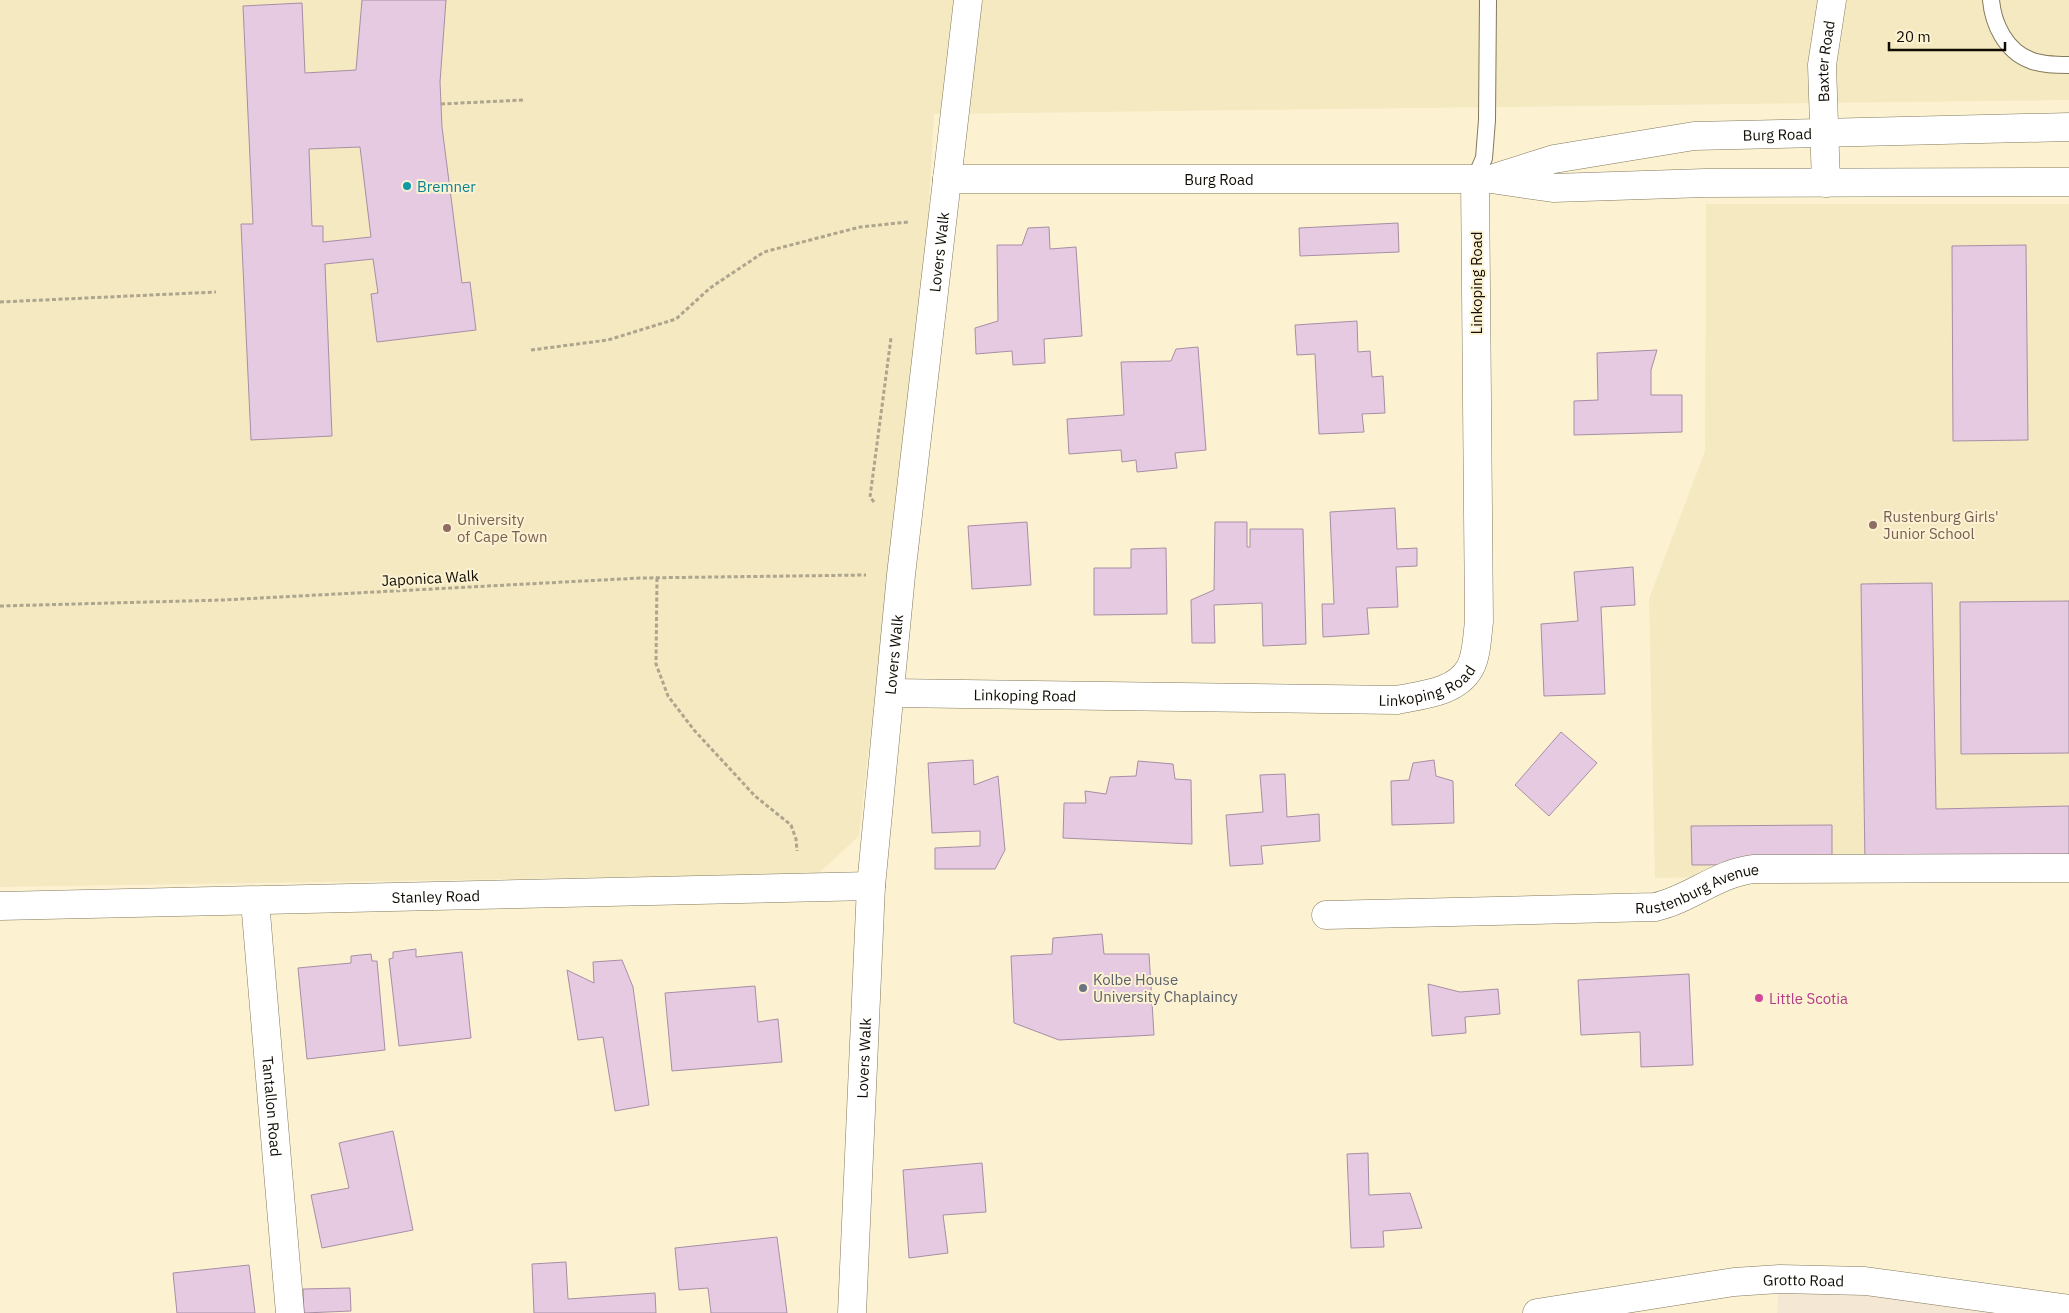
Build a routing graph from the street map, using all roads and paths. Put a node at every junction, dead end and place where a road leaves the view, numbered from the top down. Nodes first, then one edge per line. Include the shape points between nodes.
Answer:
1 (968, 0) edge
2 (1488, 0) edge
3 (1832, 0) edge
4 (1991, 0) edge
5 (2069, 65) edge
6 (524, 100) dead end
7 (441, 104) dead end
8 (2069, 127) edge
9 (1825, 132) junction
10 (947, 179) junction
11 (1483, 179) junction
12 (2069, 182) edge
13 (1826, 183) junction
14 (911, 222) dead end
15 (216, 292) dead end
16 (0, 302) edge
17 (531, 350) dead end
18 (862, 575) dead end
19 (657, 578) junction
20 (0, 606) edge
21 (891, 692) junction
22 (798, 851) dead end
23 (2069, 868) edge
24 (871, 886) junction
25 (255, 901) junction
26 (0, 906) edge
27 (1326, 915) dead end
28 (2069, 1306) edge
29 (290, 1313) edge
30 (852, 1313) edge
31 (1537, 1313) edge

1 - 10 street, Lovers Walk
2 - 11 lane
3 - 9 street, Baxter Road via 1822,65
4 - 5 lane via 1999,30 2011,49 2030,60
6 - 7 path
8 - 9 street, Burg Road
9 - 11 street, Burg Road via 1694,136 1554,159
9 - 13 street, Baxter Road
10 - 11 street, Burg Road
10 - 21 street, Lovers Walk via 901,575
11 - 13 street, Burg Road via 1553,188
11 - 21 street, Linkoping Road via 1479,622 1470,668 1456,683 1436,692 1397,700
12 - 13 street, Burg Road
14 - 17 path via 860,227 764,252 710,288 676,319 608,340
15 - 16 path
18 - 19 path, Japonica Walk
19 - 20 path, Japonica Walk via 223,600
19 - 22 path via 656,664 668,696 694,730 755,796 792,825
21 - 24 street, Lovers Walk
23 - 27 street, Rustenburg Avenue via 1754,869 1729,873 1683,898 1655,907
24 - 25 street, Stanley Road
24 - 30 street, Lovers Walk
25 - 26 street, Stanley Road
25 - 29 street, Tantallon Road
28 - 31 street, Grotto Road via 1865,1281 1780,1279 1734,1282

